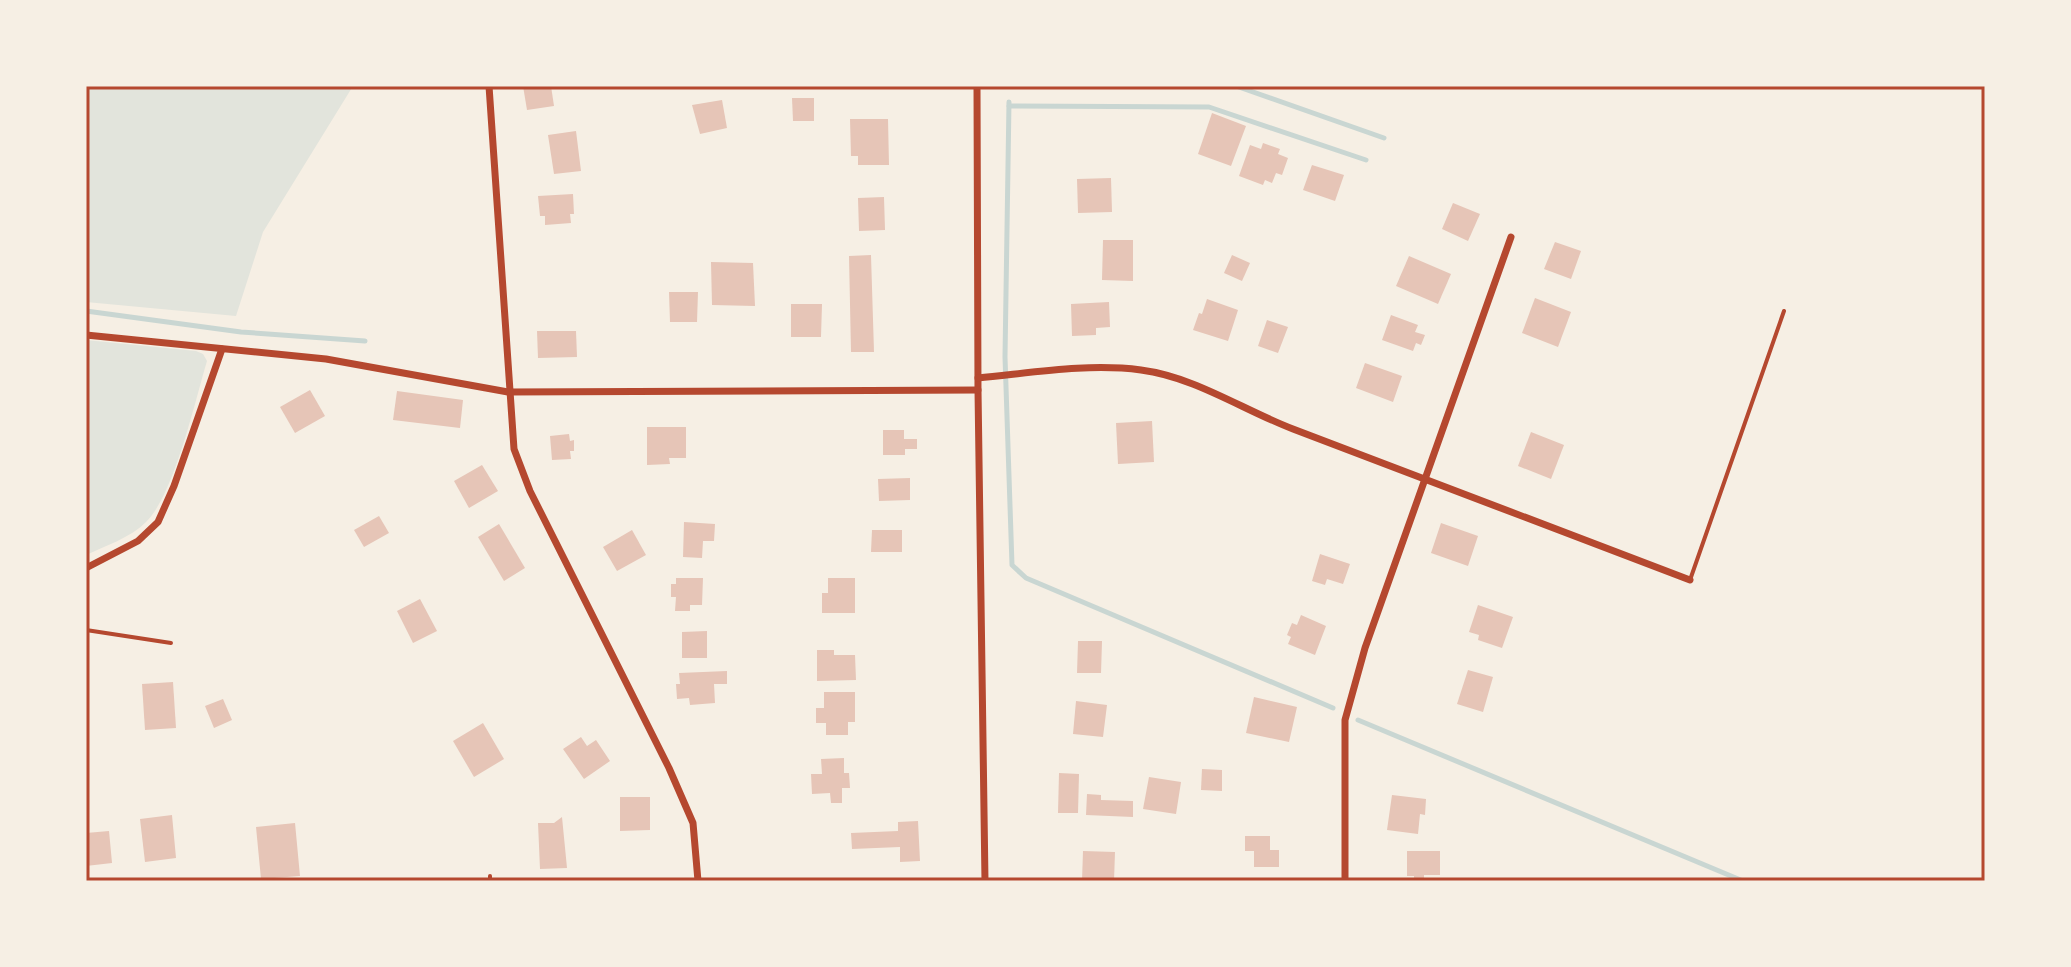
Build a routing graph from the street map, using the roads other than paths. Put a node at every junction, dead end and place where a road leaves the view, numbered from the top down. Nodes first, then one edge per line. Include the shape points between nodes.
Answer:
1 (489, 86) edge
2 (977, 86) edge
3 (1511, 237) dead end
4 (1784, 311) dead end
5 (86, 335) edge
6 (222, 349) junction
7 (978, 378) junction
8 (978, 390) junction
9 (508, 392) junction
10 (1424, 479) junction
11 (86, 568) edge
12 (1690, 580) joint
13 (86, 630) edge
14 (171, 643) dead end
15 (698, 881) edge
16 (985, 881) edge
17 (1345, 881) edge

1 - 9 street
2 - 7 street
3 - 10 street
4 - 12 lane
5 - 6 street
6 - 9 street via 326,359
6 - 11 street via 158,522 138,541
7 - 8 street
7 - 10 street via 1141,370 1178,379
8 - 9 street
8 - 16 street
9 - 15 street via 514,449 530,491 693,823
10 - 12 street
10 - 17 street via 1345,720
13 - 14 lane

